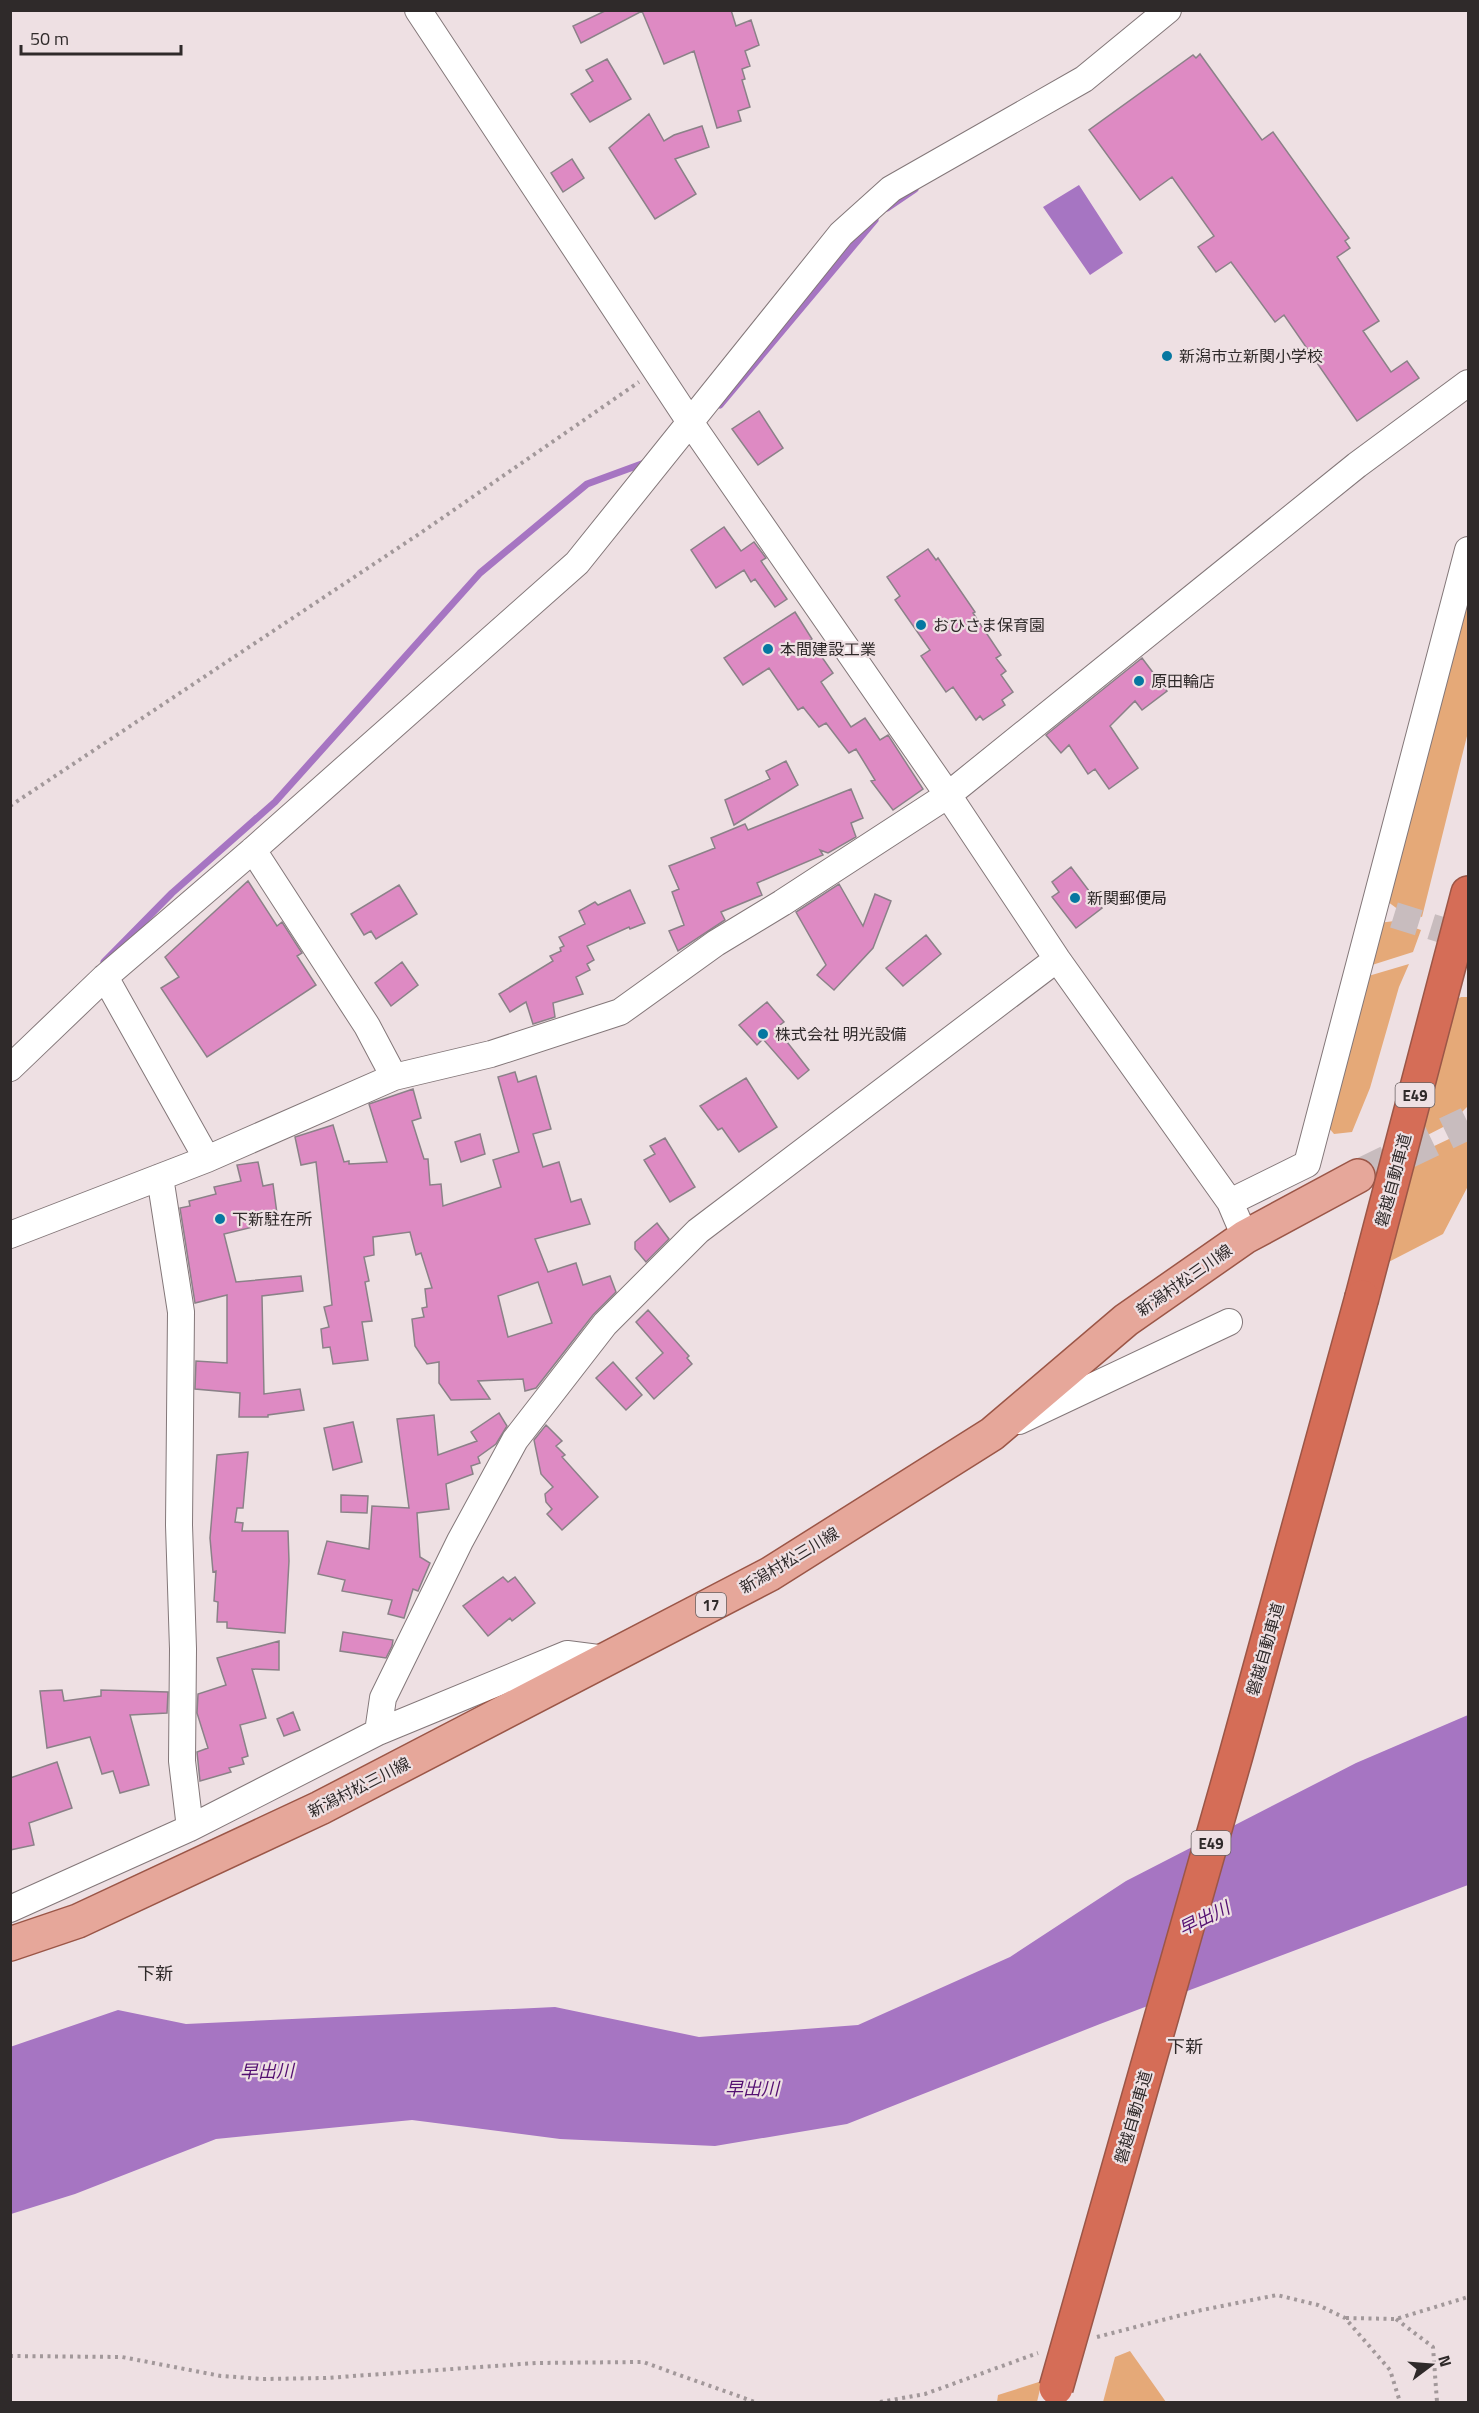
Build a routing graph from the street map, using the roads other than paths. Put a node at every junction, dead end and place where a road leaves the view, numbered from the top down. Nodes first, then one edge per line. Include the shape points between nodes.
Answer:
1 (418, 10) edge
2 (1168, 10) edge
3 (1468, 383) edge
4 (690, 422) junction
5 (1468, 550) edge
6 (948, 795) junction
7 (253, 850) junction
8 (1468, 893) edge
9 (1057, 959) junction
10 (105, 977) junction
11 (10, 1068) edge
12 (394, 1077) junction
13 (207, 1159) junction
14 (1358, 1176) tunnel mouth
15 (160, 1177) junction
16 (1230, 1202) junction
17 (10, 1234) edge
18 (1245, 1237) junction
19 (1228, 1322) dead end
20 (992, 1434) junction
21 (606, 1659) junction
22 (378, 1732) junction
23 (190, 1828) junction
24 (10, 1908) edge
25 (10, 1944) edge
26 (1054, 2396) edge

1 - 4 street
2 - 4 street via 1084,79 891,189 841,234
3 - 6 street via 1348,472
4 - 6 street
4 - 7 street via 577,563
5 - 16 street via 1384,913 1307,1164
6 - 9 street
6 - 12 street via 716,943 620,1012 491,1054
7 - 10 street
7 - 12 street via 366,1026
8 - 26 highway, 磐越自動車道 / E49, bridge via 1236,1755
9 - 16 street
9 - 22 street via 698,1231 605,1324 515,1440 383,1698
10 - 11 street
10 - 13 street
12 - 13 street
13 - 15 street
14 - 18 main road, 新潟村松三川線 / 17
15 - 17 street
15 - 23 street via 181,1312 178,1526 182,1761
16 - 18 street
18 - 20 main road, 新潟村松三川線 / 17 via 1126,1320
19 - 20 street
20 - 21 main road, 新潟村松三川線 / 17 via 770,1574
21 - 22 street via 567,1654
21 - 25 main road, 新潟村松三川線 / 17 via 272,1832 78,1921
22 - 23 street
23 - 24 street

